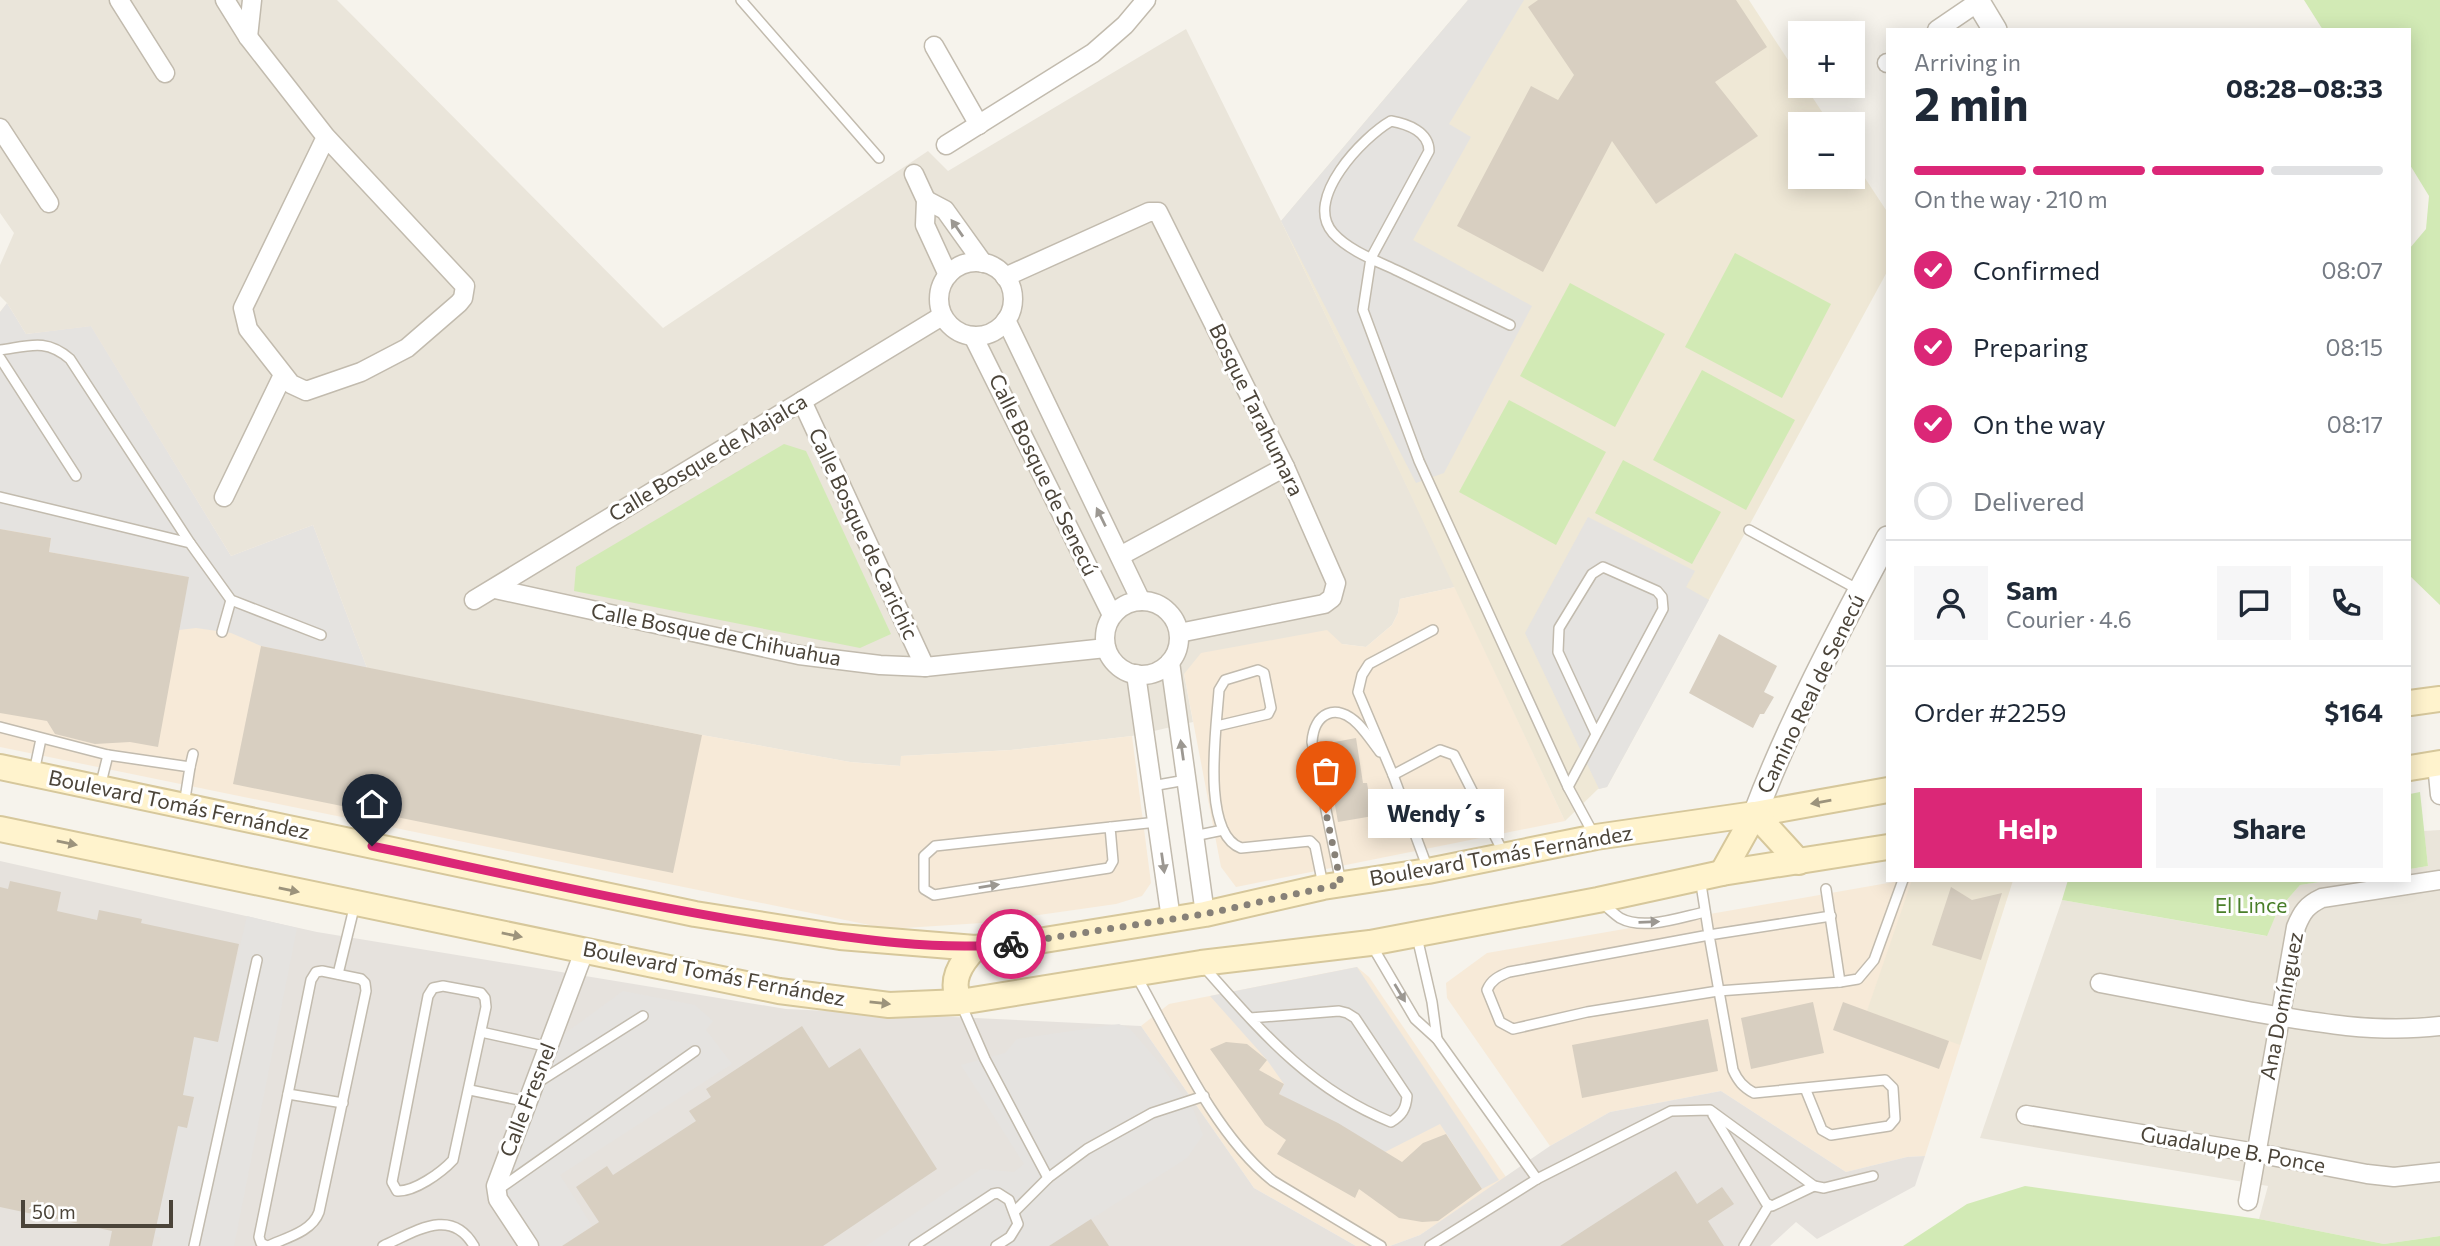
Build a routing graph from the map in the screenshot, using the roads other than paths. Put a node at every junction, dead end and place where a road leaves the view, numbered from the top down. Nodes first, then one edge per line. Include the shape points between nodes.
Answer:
1 (119, 0) edge
2 (225, 0) edge
3 (252, 0) edge
4 (741, 0) edge
5 (1146, 0) edge
6 (1977, 1) edge
7 (1940, 28) edge
8 (1994, 28) edge
9 (248, 37) junction
10 (934, 46) dead end
11 (164, 73) dead end
12 (979, 125) junction
13 (0, 128) edge
14 (326, 137) junction
15 (946, 145) dead end
16 (879, 158) dead end
17 (914, 174) dead end
18 (926, 200) junction
19 (49, 203) dead end
20 (1371, 258) junction
21 (983, 263) junction
22 (948, 275) junction
23 (1005, 276) junction
24 (942, 316) junction
25 (1006, 320) junction
26 (1510, 325) dead end
27 (973, 336) junction
28 (0, 350) edge
29 (0, 358) edge
30 (283, 375) junction
31 (802, 401) junction
32 (1285, 467) junction
33 (76, 476) dead end
34 (0, 497) edge
35 (224, 497) dead end
36 (1749, 530) dead end
37 (1886, 542) edge
38 (190, 543) junction
39 (1120, 556) junction
40 (495, 589) junction
41 (1860, 590) junction
42 (231, 600) junction
43 (474, 600) dead end
44 (1141, 601) junction
45 (1112, 615) junction
46 (1433, 630) dead end
47 (222, 632) dead end
48 (1179, 634) junction
49 (321, 635) dead end
50 (1106, 648) junction
51 (1170, 662) junction
52 (925, 667) junction
53 (1136, 674) junction
54 (2440, 699) edge
55 (2411, 703) edge
56 (1217, 726) junction
57 (0, 727) edge
58 (1596, 734) junction
59 (41, 739) junction
60 (193, 754) dead end
61 (108, 755) junction
62 (1387, 761) junction
63 (2438, 763) edge
64 (0, 767) edge
65 (190, 767) junction
66 (2411, 768) edge
67 (34, 774) junction
68 (1393, 775) junction
69 (1186, 780) junction
70 (1152, 786) junction
71 (100, 788) junction
72 (1568, 788) junction
73 (1886, 790) edge
74 (2440, 795) edge
75 (184, 806) junction
76 (1755, 814) junction
77 (1157, 822) junction
78 (1110, 827) junction
79 (0, 829) edge
80 (1223, 830) junction
81 (1194, 836) junction
82 (1596, 837) junction
83 (1886, 847) edge
84 (1504, 855) junction
85 (1799, 862) junction
86 (1428, 871) junction
87 (1711, 876) junction
88 (2440, 880) edge
89 (1902, 882) edge
90 (1332, 885) junction
91 (1826, 889) dead end
92 (1598, 900) junction
93 (355, 903) junction
94 (1705, 912) junction
95 (1205, 914) junction
96 (1831, 916) junction
97 (1171, 919) junction
98 (1416, 934) junction
99 (1709, 935) junction
100 (1370, 943) junction
101 (975, 947) junction
102 (585, 949) junction
103 (257, 960) dead end
104 (1200, 964) junction
105 (338, 974) junction
106 (1135, 974) junction
107 (1840, 982) junction
108 (2100, 983) dead end
109 (1718, 991) junction
110 (960, 1002) junction
111 (643, 1016) dead end
112 (2281, 1017) junction
113 (1250, 1018) junction
114 (2440, 1026) edge
115 (481, 1032) junction
116 (1437, 1038) junction
117 (549, 1047) junction
118 (695, 1051) dead end
119 (535, 1084) junction
120 (1805, 1088) junction
121 (470, 1090) junction
122 (288, 1094) junction
123 (1204, 1096) junction
124 (528, 1102) junction
125 (343, 1103) junction
126 (1710, 1110) junction
127 (2026, 1115) dead end
128 (2256, 1153) junction
129 (2440, 1172) edge
130 (1874, 1176) dead end
131 (1048, 1178) junction
132 (1537, 1179) junction
133 (1814, 1186) junction
134 (496, 1191) junction
135 (2248, 1201) dead end
136 (1769, 1205) junction
137 (1015, 1211) junction
138 (194, 1246) edge
139 (267, 1246) edge
140 (383, 1246) edge
141 (474, 1246) edge
142 (529, 1246) edge
143 (914, 1246) edge
144 (996, 1246) edge
145 (1381, 1246) edge
146 (1430, 1246) edge
147 (1744, 1246) edge

1 - 11 street
2 - 9 street
3 - 9 street
4 - 16 lane
5 - 12 street via 1093,54
6 - 7 street
6 - 8 street
9 - 14 street
10 - 12 street
12 - 15 street
13 - 19 street
14 - 30 street via 243,308 248,329
14 - 30 street via 463,282 466,292 407,348 361,372 306,391 294,387
17 - 18 street
21 -> 18 street via 944,210
18 - 22 street via 925,225
20 - 20 lane via 1429,151 1424,135 1403,123 1391,121 1381,127 1331,183 1325,210 1331,232
20 - 26 lane
20 - 72 lane via 1363,310 1414,449
21 - 22 street via 958,267
21 - 23 street
22 - 24 street via 939,298
23 - 25 street via 1012,296
23 - 32 street, Bosque Tarahumara via 1158,212
24 - 27 street via 950,326
24 - 31 street, Calle Bosque de Majalca
25 - 27 street via 996,330
39 -> 25 street, Calle Bosque de Senecú
27 - 45 street, Calle Bosque de Senecú
28 - 38 lane via 46,344 71,359
29 - 33 lane
30 - 35 street
31 - 40 street, Calle Bosque de Majalca
31 - 52 street, Calle Bosque de Carichic
32 - 39 street
32 - 48 street, Bosque Tarahumara via 1336,583 1332,598 1324,604
34 - 38 lane
36 - 41 lane
37 - 41 street, Camino Real de Senecú
38 - 42 lane
39 - 44 street, Calle Bosque de Senecú
40 - 43 street, Calle Bosque de Majalca
40 - 52 street, Calle Bosque de Chihuahua via 799,655
41 - 76 street, Camino Real de Senecú
42 - 47 lane
42 - 49 lane
44 - 45 street
44 - 48 street via 1154,602 1169,613
45 - 50 street
46 - 62 lane via 1369,664 1363,675 1358,692
48 - 51 street
50 - 52 street, Calle Bosque de Chihuahua
50 - 53 street via 1112,660
51 - 53 street via 1149,674
69 -> 51 street
53 - 70 street
54 - 55 main road
56 - 56 lane via 1268,714 1271,708 1264,673 1258,670 1225,680 1219,690
56 - 80 lane via 1213,768
57 - 59 lane
58 - 58 lane via 1663,609 1657,590 1603,567 1592,574 1559,628 1558,645
58 - 72 lane
59 - 61 lane
59 - 67 lane
60 - 65 lane
61 - 65 lane
61 - 71 lane
62 - 68 lane
62 - 90 lane via 1347,716 1327,713 1313,730
63 - 66 main road
63 - 74 street
64 - 67 main road, Boulevard Tomás Fernández
65 - 75 lane
67 - 71 main road, Boulevard Tomás Fernández
68 - 84 lane via 1440,750 1450,752
68 - 86 lane
69 - 70 lane
69 - 81 street
70 - 77 street
71 - 75 main road, Boulevard Tomás Fernández
72 - 82 lane
73 -> 76 main road, Boulevard Tomás Fernández
75 - 101 main road, Boulevard Tomás Fernández via 695,914 840,937
76 - 82 main road, Boulevard Tomás Fernández
76 - 85 main road
76 - 87 main road
77 - 78 lane
77 -> 97 street
78 -> 78 lane via 935,846 924,856 924,889 934,895 1109,868 1113,861
79 -> 93 main road, Boulevard Tomás Fernández
80 - 81 lane
80 - 90 lane via 1241,848 1310,841
81 - 95 street
82 - 84 main road, Boulevard Tomás Fernández
83 - 85 main road, Boulevard Tomás Fernández
84 - 86 main road, Boulevard Tomás Fernández
85 - 87 main road, Boulevard Tomás Fernández
86 - 90 main road, Boulevard Tomás Fernández
87 - 92 main road, Boulevard Tomás Fernández
87 - 94 lane
88 - 112 street, Ana Domínguez via 2310,903 2296,927
89 - 107 lane via 1874,960 1858,979
90 - 95 main road, Boulevard Tomás Fernández
91 - 96 lane
92 -> 94 lane via 1631,922
92 - 98 main road, Boulevard Tomás Fernández
93 -> 102 main road, Boulevard Tomás Fernández
93 - 105 lane
94 - 99 lane
95 - 97 main road, Boulevard Tomás Fernández
96 - 99 lane
96 - 107 lane
97 - 101 main road, Boulevard Tomás Fernández
98 - 100 main road, Boulevard Tomás Fernández
98 - 116 lane
99 - 109 lane
99 - 109 lane via 1509,972 1487,990 1500,1022 1513,1029
100 - 104 main road, Boulevard Tomás Fernández
100 -> 116 lane via 1415,1018
101 - 110 main road via 955,979
102 -> 110 main road, Boulevard Tomás Fernández via 792,992 889,1005
102 - 117 street, Calle Fresnel
103 - 138 lane
104 - 106 main road, Boulevard Tomás Fernández
104 - 113 lane
105 - 122 lane via 316,972 310,980
105 - 125 lane via 360,979 366,991
106 - 110 main road, Boulevard Tomás Fernández
106 - 123 lane
107 - 109 lane
108 - 112 street
109 - 120 lane via 1733,1070 1745,1089 1754,1093
110 - 131 lane
111 - 119 lane
112 - 114 street via 2369,1029
112 - 128 street, Ana Domínguez
113 - 113 lane via 1326,1089 1391,1122 1401,1116 1407,1096 1355,1018 1339,1011
115 - 117 lane
115 - 121 lane
115 - 121 lane via 486,1007 481,993 433,988 392,1182 397,1191 406,1191 453,1160
116 - 132 lane
117 - 119 street, Calle Fresnel
118 - 134 lane
119 - 124 street, Calle Fresnel
120 - 120 lane via 1822,1130 1831,1135 1889,1126 1895,1119 1894,1088 1885,1080
121 - 124 lane
122 - 125 lane
122 - 139 lane via 259,1237
123 - 131 lane via 1152,1113 1087,1149
123 - 145 lane via 1258,1169
124 - 134 street, Calle Fresnel
125 - 139 lane via 316,1221
126 - 132 lane via 1671,1111
126 - 133 lane
126 - 136 lane
127 - 128 street, Guadalupe B. Ponce
128 - 129 street, Guadalupe B. Ponce via 2394,1177
128 - 135 street, Ana Domínguez
130 - 133 lane via 1824,1188
131 - 137 lane
132 - 146 lane
133 - 136 lane
134 - 142 street
136 - 147 lane
137 - 143 lane via 1003,1194 993,1194
137 - 144 lane via 1016,1230
140 - 141 lane via 432,1224 456,1227

